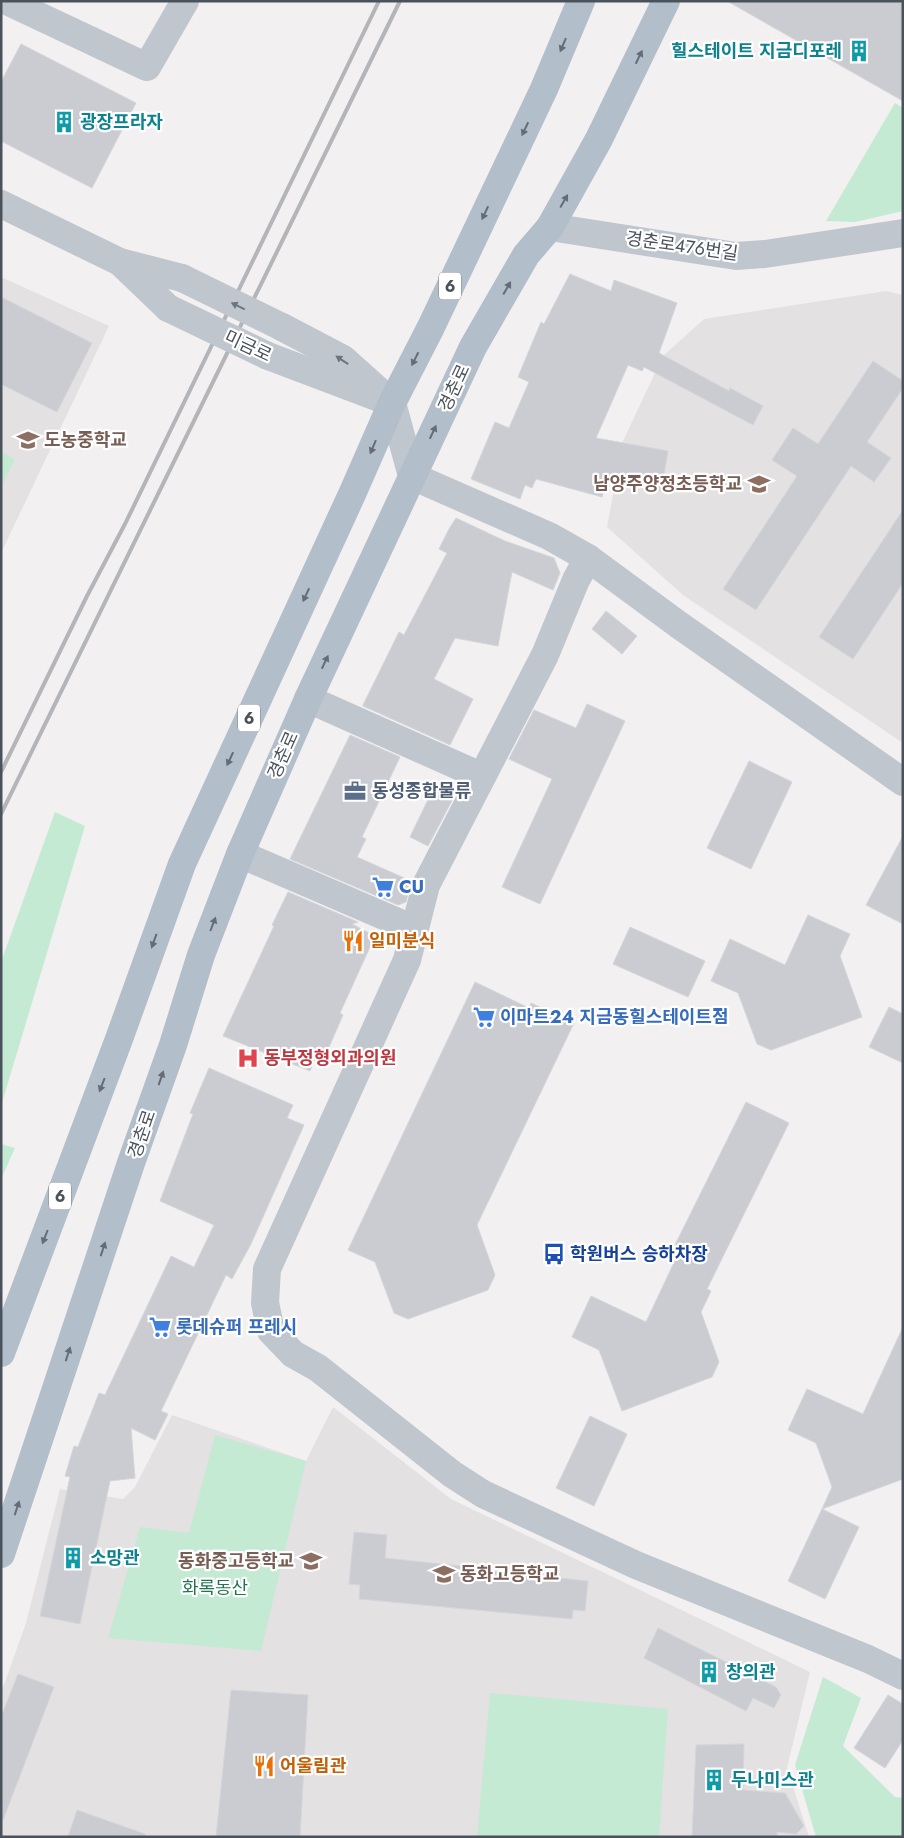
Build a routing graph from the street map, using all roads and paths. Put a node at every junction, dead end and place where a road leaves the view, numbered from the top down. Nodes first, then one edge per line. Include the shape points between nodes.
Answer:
1 (7, 1) edge
2 (185, 1) edge
3 (581, 1) edge
4 (666, 1) edge
5 (1, 204) edge
6 (550, 227) junction
7 (903, 233) edge
8 (120, 262) junction
9 (392, 403) junction
10 (412, 476) junction
11 (588, 558) junction
12 (308, 699) junction
13 (482, 776) junction
14 (903, 782) edge
15 (240, 854) junction
16 (414, 929) junction
17 (1, 1353) edge
18 (1, 1554) edge
19 (903, 1676) edge

1 - 2 street via 147,67
3 -> 9 main road, 6 via 544,89
6 -> 4 main road, 경춘로 via 599,139
5 - 8 street, 미금로
6 - 7 street, 경춘로476번길 via 736,256
10 -> 6 main road, 경춘로 via 473,347 526,255
8 - 9 street, 미금로, bridge via 168,308 268,356
9 -> 8 street, 미금로, bridge via 343,359 282,327 182,278
9 - 10 street
9 -> 17 main road, 6 via 182,864 120,1039
10 - 11 street via 549,536
12 -> 10 main road, 경춘로
11 - 13 street via 545,655
11 - 14 street
12 - 13 street
12 - 15 main road, 경춘로
13 - 16 street via 426,885
15 - 16 street
18 -> 15 main road, 경춘로 via 201,955
16 - 19 street via 407,960 267,1269 265,1303 271,1331 292,1354 318,1368 452,1474 483,1494 636,1565

